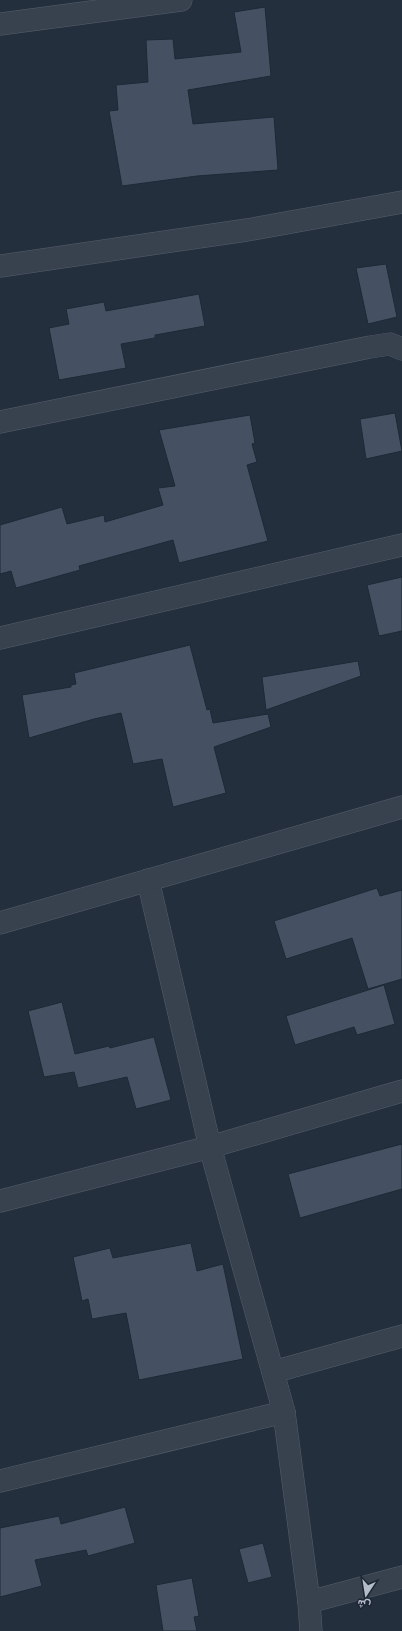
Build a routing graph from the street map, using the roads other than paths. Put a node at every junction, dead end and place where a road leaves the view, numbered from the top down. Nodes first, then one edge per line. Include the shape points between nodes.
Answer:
1 (181, 0) edge
2 (0, 24) edge
3 (402, 202) edge
4 (0, 266) edge
5 (402, 349) edge
6 (0, 422) edge
7 (402, 545) edge
8 (0, 638) edge
9 (402, 807) edge
10 (148, 880) junction
11 (0, 923) edge
12 (402, 1092) edge
13 (210, 1147) junction
14 (0, 1201) edge
15 (402, 1336) edge
16 (273, 1372) junction
17 (284, 1412) junction
18 (0, 1481) edge
19 (402, 1577) edge
20 (309, 1602) junction
21 (311, 1631) edge

1 - 2 street
3 - 4 street via 247,230
5 - 6 street via 390,344 370,347
7 - 8 street
9 - 10 street
10 - 11 street
10 - 13 street
12 - 13 street
13 - 14 street
13 - 16 street
15 - 16 street
16 - 17 street
17 - 18 street
17 - 20 street
19 - 20 street
20 - 21 street

